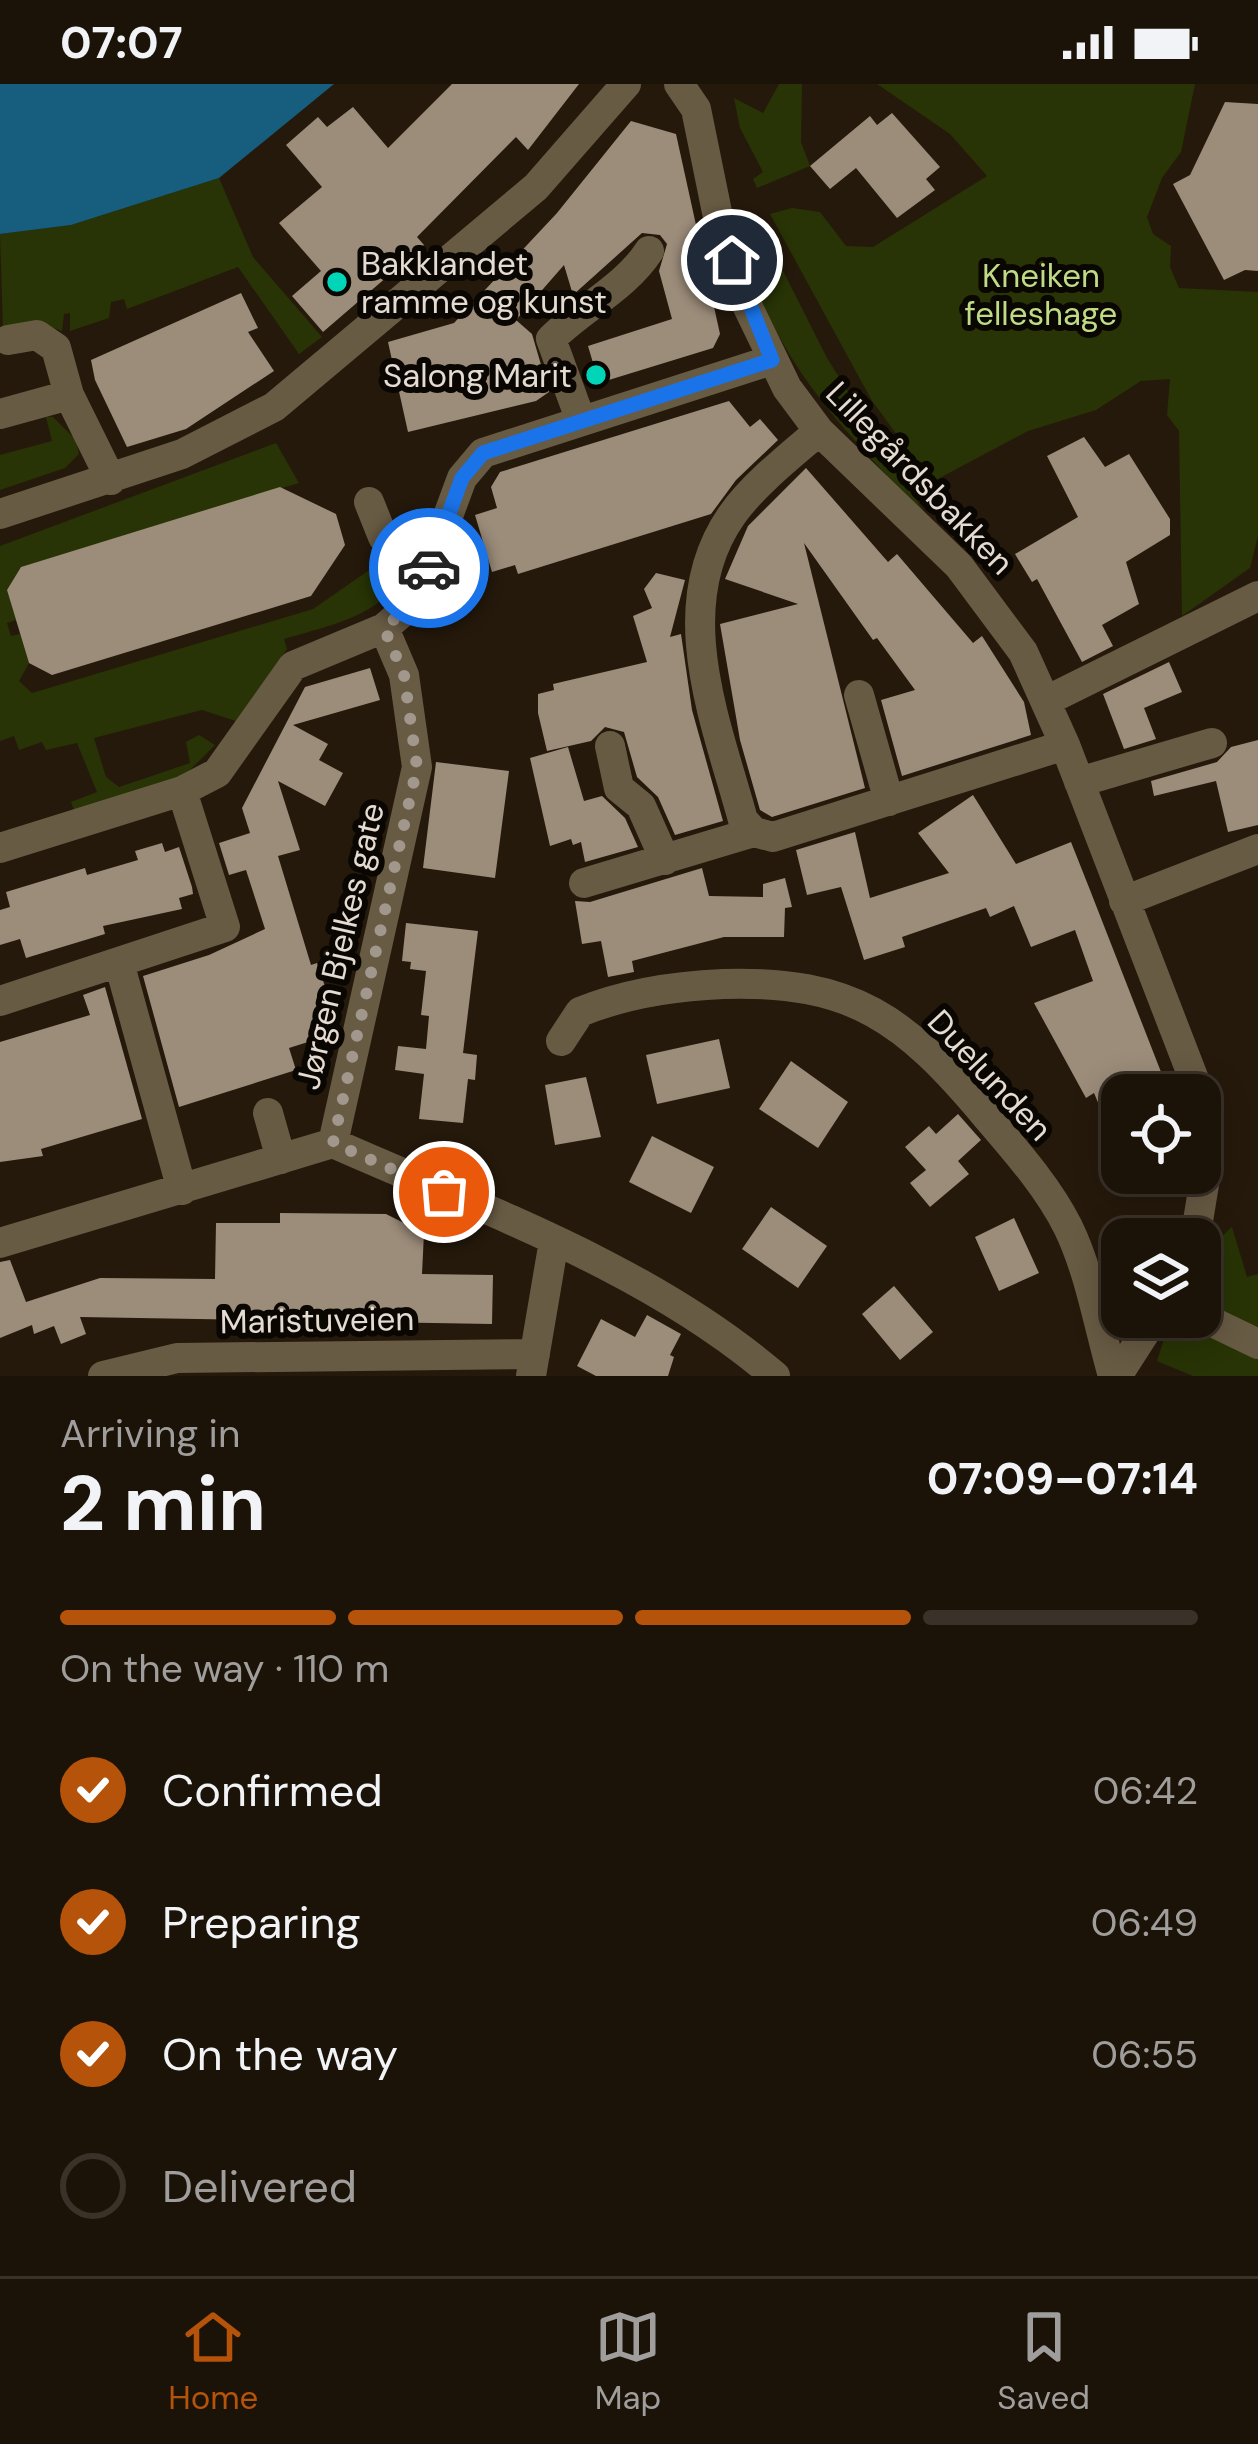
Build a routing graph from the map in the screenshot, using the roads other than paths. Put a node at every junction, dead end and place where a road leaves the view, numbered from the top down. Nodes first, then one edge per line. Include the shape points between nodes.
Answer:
1 (626, 84) edge
2 (679, 84) edge
3 (649, 251) dead end
4 (8, 340) dead end
5 (772, 360) junction
6 (69, 395) junction
7 (0, 413) edge
8 (581, 422) junction
9 (819, 431) junction
10 (112, 480) junction
11 (369, 502) dead end
12 (0, 514) edge
13 (435, 551) junction
14 (1258, 596) edge
15 (384, 628) junction
16 (859, 695) dead end
17 (1046, 701) junction
18 (1212, 743) dead end
19 (1065, 745) junction
20 (610, 746) dead end
21 (1079, 782) junction
22 (182, 791) junction
23 (890, 801) junction
24 (754, 832) junction
25 (0, 848) edge
26 (1258, 849) edge
27 (665, 860) junction
28 (584, 883) dead end
29 (1124, 902) junction
30 (120, 966) junction
31 (0, 1001) edge
32 (561, 1041) dead end
33 (1191, 1074) edge
34 (268, 1113) dead end
35 (333, 1143) junction
36 (281, 1159) junction
37 (182, 1190) junction
38 (554, 1241) junction
39 (0, 1244) edge
40 (1221, 1326) edge
41 (1141, 1338) edge
42 (1258, 1344) edge
43 (533, 1365) edge
44 (103, 1376) edge
45 (776, 1376) edge
46 (1115, 1376) edge

1 - 10 street via 536,187 287,397 236,430
2 - 5 street, Lillegårdsbakken via 696,109 718,217
3 - 8 street via 637,270 551,339
4 - 6 street via 50,341
5 - 8 street
5 - 9 street, Lillegårdsbakken
6 - 7 street
6 - 10 street
8 - 13 street via 471,462
9 - 17 street, Lillegårdsbakken via 971,580 1023,652
9 - 24 street via 732,515 702,598 697,646 742,820
10 - 12 street
11 - 13 street via 383,537
13 - 15 street via 417,600
14 - 17 street
15 - 22 street via 292,666 217,772
15 - 35 street, Jørgen Bjelkes gate via 404,675 417,767
16 - 23 street
17 - 19 street, Lillegårdsbakken
18 - 21 street
19 - 21 street, Lillegårdsbakken
19 - 23 street
20 - 27 street via 619,788 641,806
21 - 29 street, Lillegårdsbakken
22 - 25 street
22 - 30 street via 225,927
23 - 24 street via 773,837
24 - 27 street
26 - 29 street
27 - 28 street
29 - 33 street, Lillegårdsbakken
30 - 31 street
30 - 37 street
32 - 46 street, Duelunden via 580,1012 695,985 789,982 835,993 878,1016 958,1084 1069,1228
34 - 36 street
35 - 36 street
35 - 38 street
36 - 37 street
37 - 39 street
38 - 43 street, Maristuveien
38 - 45 street via 683,1307
40 - 42 street
41 - 46 street
43 - 44 street, Maristuveien via 177,1358

